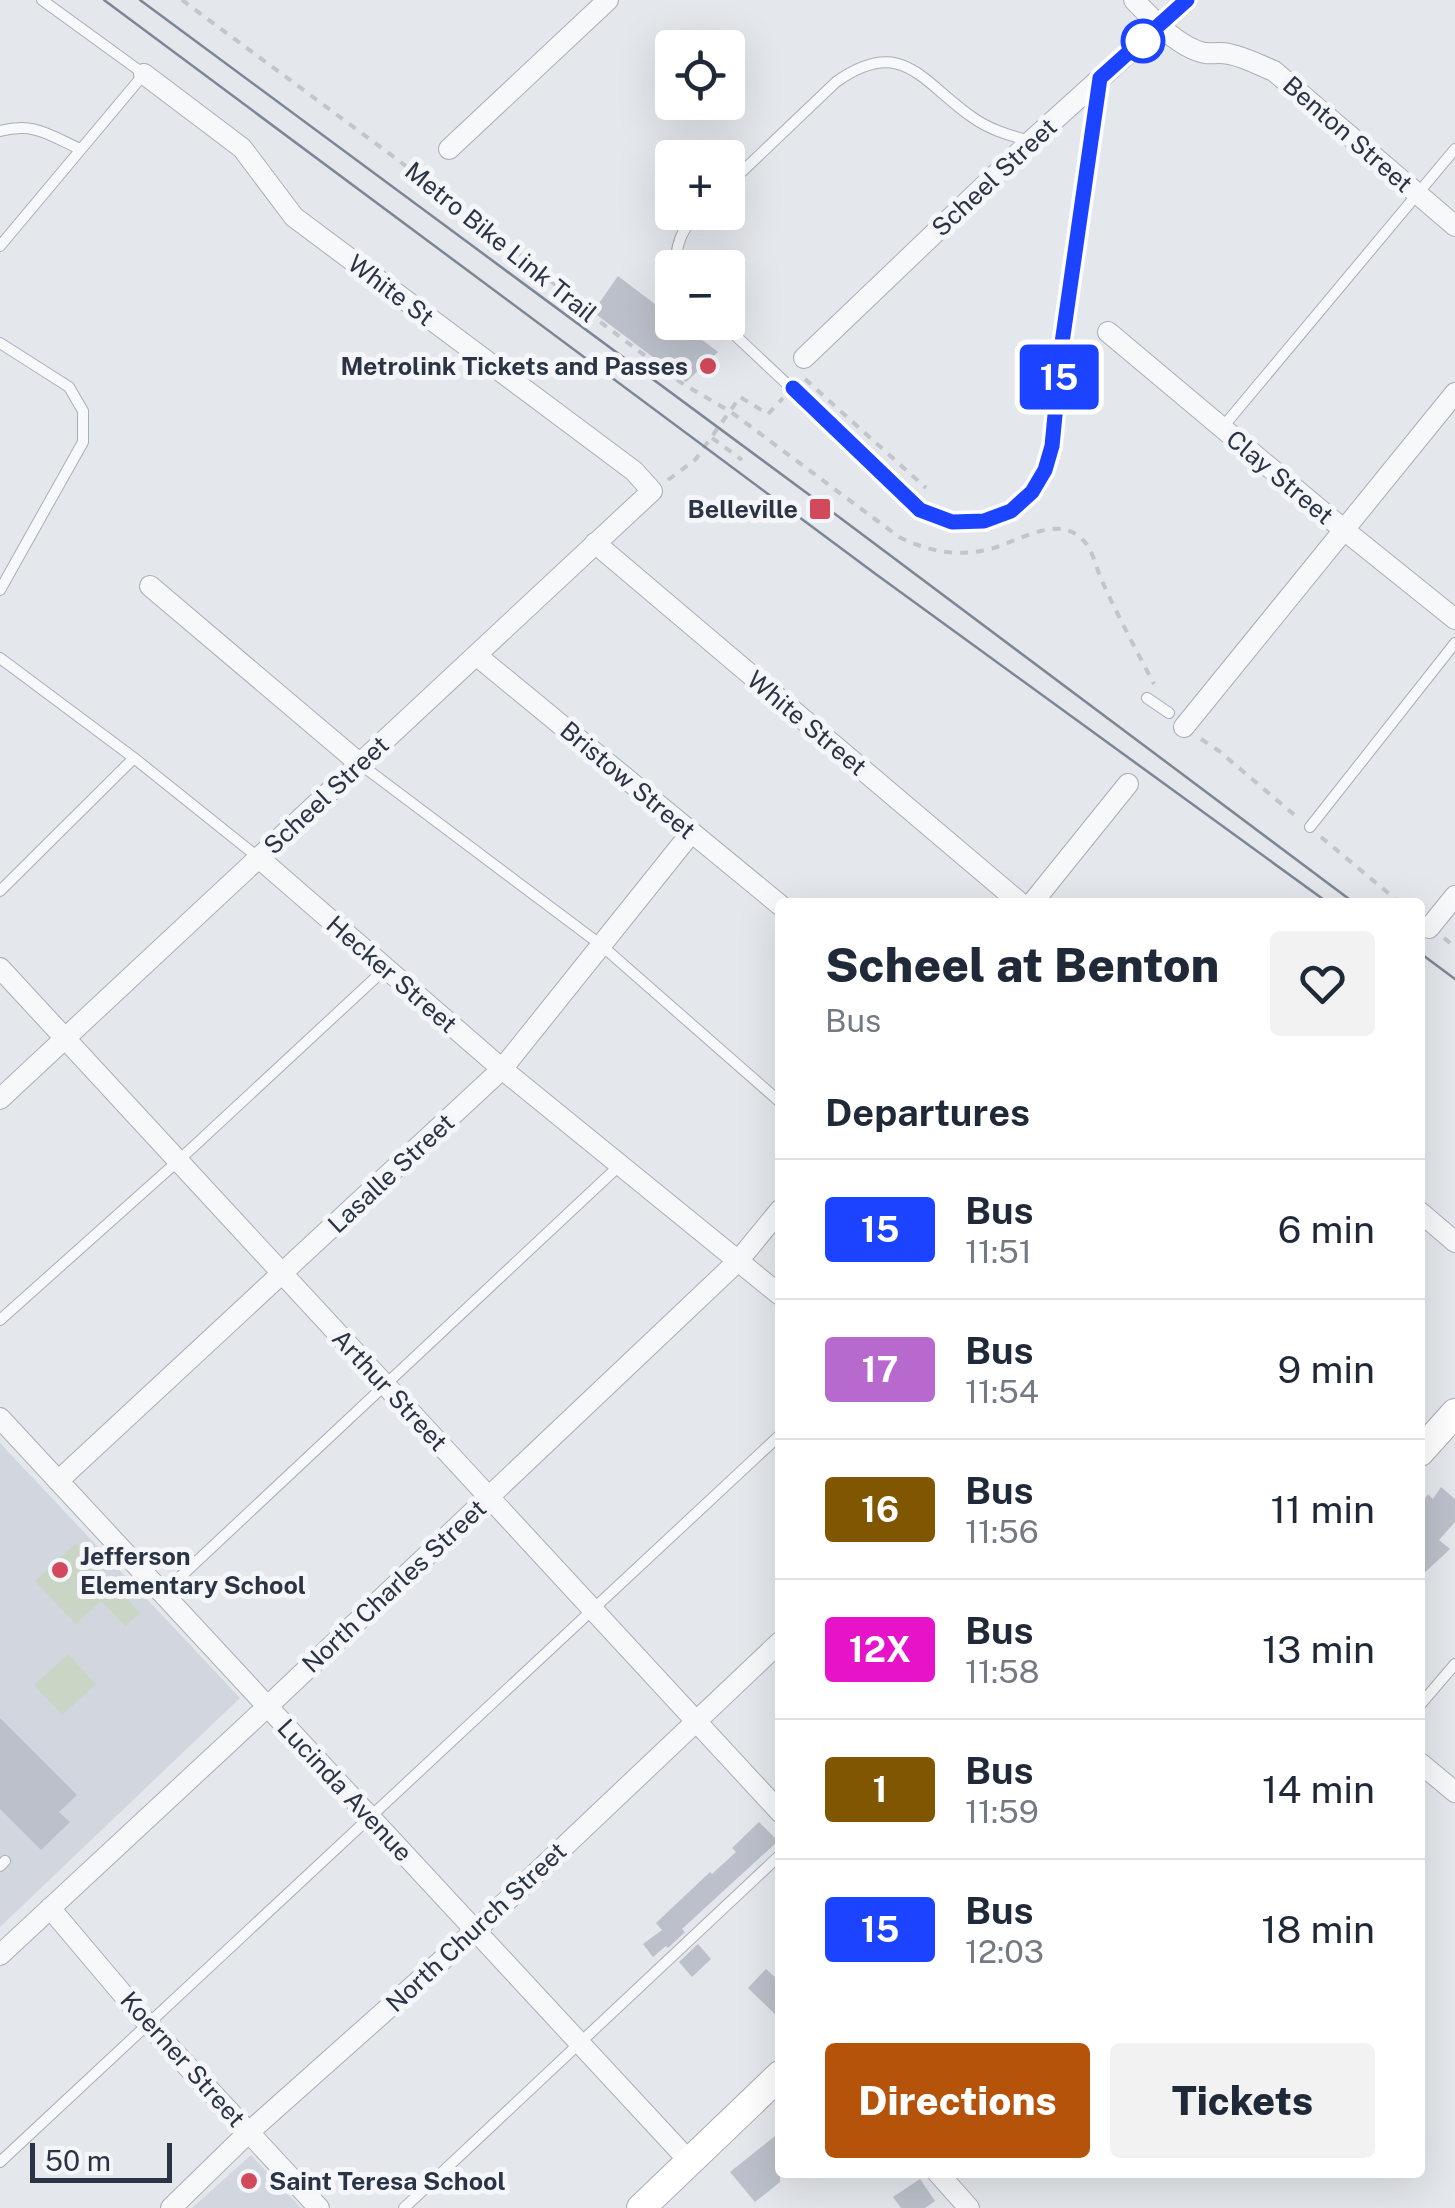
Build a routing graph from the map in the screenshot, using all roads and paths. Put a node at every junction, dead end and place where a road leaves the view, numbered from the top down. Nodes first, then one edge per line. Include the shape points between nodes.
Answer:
1 (42, 0) edge
2 (182, 0) edge
3 (608, 0) edge
4 (1134, 0) edge
5 (1187, 0) edge
6 (1160, 26) junction
7 (144, 74) junction
8 (1100, 78) junction
9 (0, 131) edge
10 (1031, 141) junction
11 (1455, 148) edge
12 (80, 149) junction
13 (449, 149) dead end
14 (745, 169) edge
15 (1418, 194) junction
16 (1455, 226) edge
17 (0, 246) edge
18 (1108, 332) dead end
19 (740, 340) edge
20 (0, 343) edge
21 (804, 368) joint
22 (1455, 393) edge
23 (1222, 428) junction
24 (719, 429) dead end
25 (712, 438) junction
26 (742, 460) dead end
27 (926, 488) dead end
28 (652, 491) junction
29 (1343, 529) junction
30 (595, 543) junction
31 (150, 586) dead end
32 (0, 590) edge
33 (1455, 619) edge
34 (1455, 644) edge
35 (476, 655) junction
36 (0, 658) edge
37 (1148, 698) dead end
38 (1176, 720) junction
39 (134, 758) junction
40 (359, 763) junction
41 (1128, 784) dead end
42 (1310, 828) junction
43 (691, 832) junction
44 (259, 858) junction
45 (0, 890) edge
46 (1455, 896) edge
47 (1013, 898) edge
48 (1036, 898) edge
49 (1394, 898) edge
50 (775, 901) edge
51 (1429, 928) dead end
52 (601, 946) junction
53 (0, 968) edge
54 (386, 968) junction
55 (65, 1038) junction
56 (502, 1069) junction
57 (775, 1098) edge
58 (0, 1099) edge
59 (178, 1161) junction
60 (620, 1165) junction
61 (775, 1216) edge
62 (1425, 1216) edge
63 (1455, 1242) edge
64 (738, 1261) junction
65 (283, 1274) junction
66 (775, 1291) edge
67 (0, 1320) edge
68 (386, 1385) junction
69 (1455, 1413) edge
70 (0, 1418) edge
71 (1425, 1439) edge
72 (775, 1440) edge
73 (58, 1481) junction
74 (489, 1496) junction
75 (162, 1593) junction
76 (593, 1610) junction
77 (775, 1647) edge
78 (1455, 1664) edge
79 (1425, 1700) edge
80 (268, 1706) junction
81 (696, 1721) junction
82 (1425, 1767) edge
83 (1455, 1792) edge
84 (775, 1807) edge
85 (371, 1818) junction
86 (775, 1860) edge
87 (50, 1908) junction
88 (476, 1930) junction
89 (0, 1955) edge
90 (148, 2024) junction
91 (580, 2043) junction
92 (775, 2080) edge
93 (249, 2132) junction
94 (0, 2162) edge
95 (690, 2162) junction
96 (942, 2178) edge
97 (170, 2208) edge
98 (319, 2208) edge
99 (404, 2208) edge
100 (641, 2208) edge
101 (969, 2208) edge

1 - 7 lane
2 - 38 path, Metro Bike Link Trail via 680,382 732,412 899,537 926,549 965,553 1049,530 1081,537
3 - 13 street
4 - 6 street, Benton Street
5 - 6 street, Scheel Street
6 - 8 street, Scheel Street
6 - 15 street, Benton Street via 1204,52 1225,52 1274,71
7 - 12 lane
7 - 28 street, White St via 242,148 294,217 634,470
8 - 10 street, Scheel Street
8 - 19 lane via 1052,446 1032,492 1011,511 952,522 920,510
9 - 12 lane via 39,130
10 - 14 lane via 986,126 908,66 872,64 836,82
10 - 21 street, Scheel Street
11 - 15 lane
12 - 17 lane
15 - 16 street, Benton Street
15 - 23 lane
18 - 23 street, Clay Street
20 - 32 lane via 69,387 83,411 84,442
21 - 27 path
22 - 29 street
23 - 29 street, Clay Street
24 - 25 path
25 - 26 path
25 - 28 path via 696,460
28 - 30 street, Scheel Street
29 - 33 street, Clay Street
29 - 38 street
30 - 35 street, Scheel Street
30 - 47 street, White Street
31 - 40 street
34 - 42 lane
35 - 40 street, Scheel Street
35 - 43 street, Bristow Street
36 - 39 lane, Hecker Street
37 - 38 lane
38 - 42 path, Metro Bike Link Trail
39 - 44 lane, Hecker Street
39 - 45 lane
40 - 44 street, Scheel Street
40 - 52 lane
41 - 48 street
42 - 49 path, Metro Bike Link Trail
43 - 50 street, Bristow Street
43 - 52 street, Lasalle Street
44 - 54 street, Hecker Street
44 - 55 street, Scheel Street
46 - 51 street
52 - 56 street, Lasalle Street
52 - 57 lane
53 - 55 street, Arthur Street
54 - 56 street, Hecker Street
54 - 59 lane
55 - 58 street, Scheel Street
55 - 59 street, Arthur Street
56 - 60 street, Hecker Street
56 - 65 street, Lasalle Street
59 - 65 street, Arthur Street
59 - 67 lane
60 - 64 street, Hecker Street
60 - 68 lane
61 - 64 street, North Charles Street
62 - 63 street
64 - 66 street, Hecker Street
64 - 74 street, North Charles Street
65 - 68 street, Arthur Street
65 - 73 street, Lasalle Street
68 - 74 street, Arthur Street
68 - 75 lane
69 - 71 main road
70 - 73 street, Lucinda Avenue
72 - 76 lane
73 - 75 street, Lucinda Avenue
74 - 76 street, Arthur Street
74 - 80 street, North Charles Street
75 - 80 street, Lucinda Avenue
76 - 81 street, Arthur Street
76 - 85 lane
77 - 81 street, North Church Street
78 - 79 lane
80 - 85 street, Lucinda Avenue
80 - 87 street, North Charles Street
81 - 84 street, Arthur Street
81 - 88 street, North Church Street
82 - 83 street
85 - 88 street, Lucinda Avenue
85 - 90 lane
86 - 91 lane
87 - 89 street, North Charles Street
87 - 90 street, Koerner Street
88 - 91 street, Lucinda Avenue
88 - 93 street, North Church Street
90 - 93 street, Koerner Street
90 - 94 lane
91 - 95 street, Lucinda Avenue
91 - 99 lane
92 - 95 main road
93 - 97 street, North Church Street
93 - 98 street, Koerner Street
95 - 100 main road
96 - 101 street

